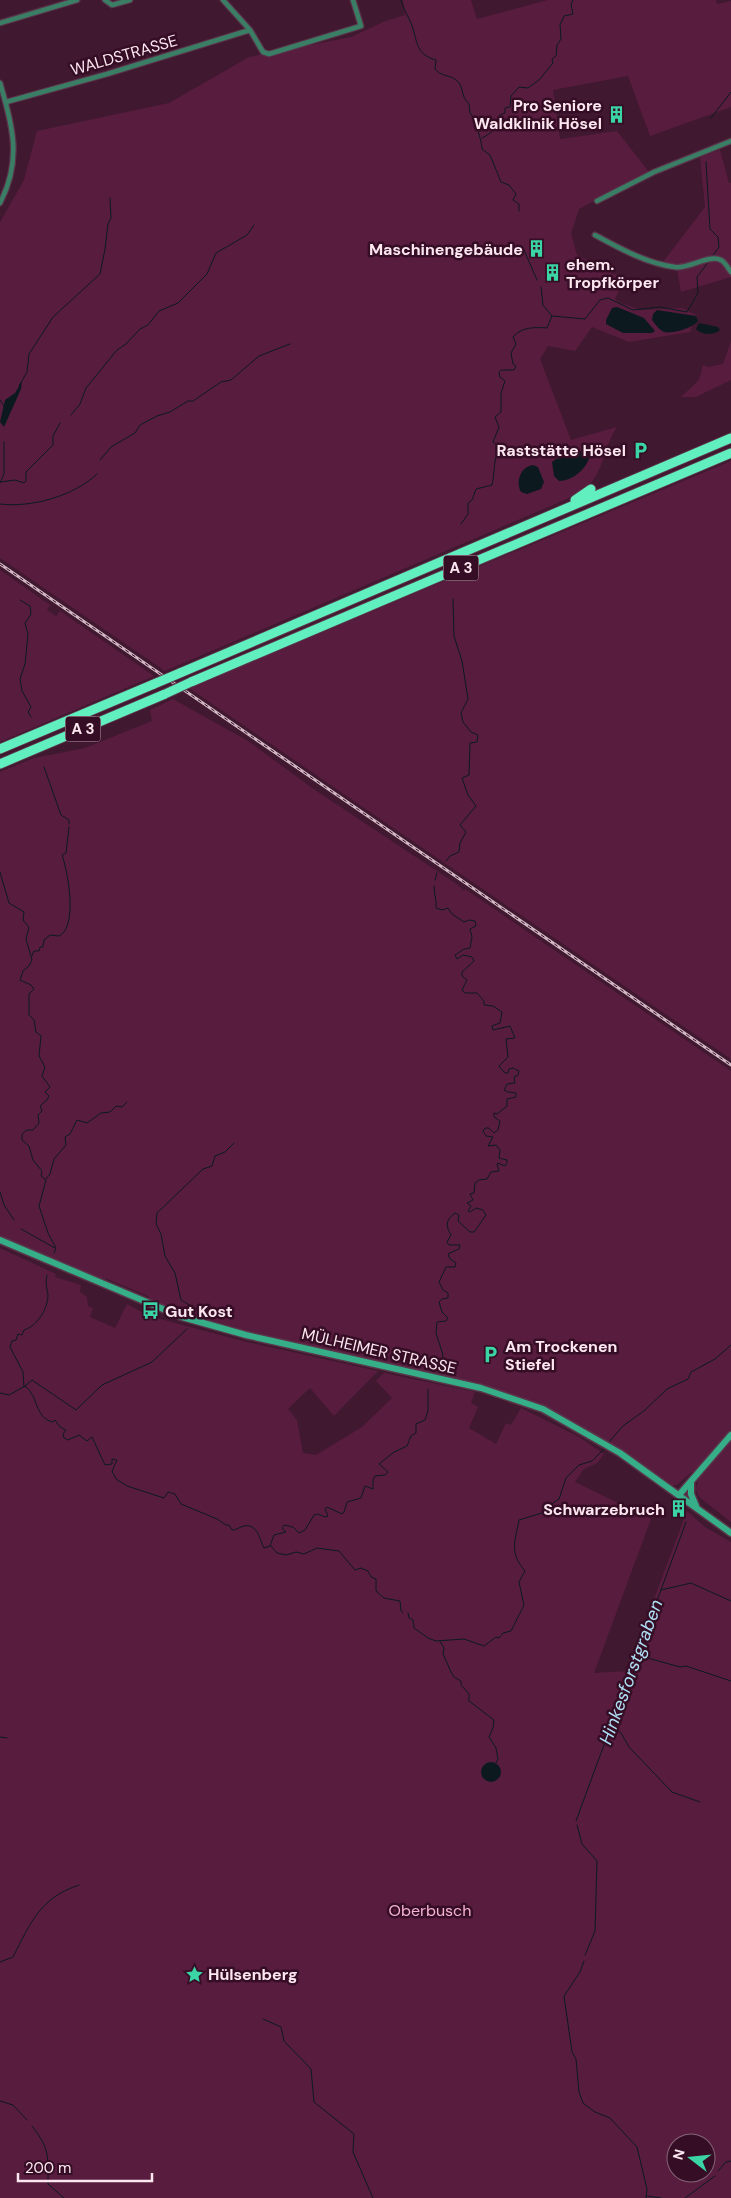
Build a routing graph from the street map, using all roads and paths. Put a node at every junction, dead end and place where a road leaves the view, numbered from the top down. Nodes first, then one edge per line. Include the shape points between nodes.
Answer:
1 (77, 0) edge
2 (105, 0) edge
3 (130, 0) edge
4 (223, 0) edge
5 (353, 0) edge
6 (0, 23) edge
7 (250, 30) junction
8 (0, 83) edge
9 (6, 102) junction
10 (731, 142) edge
11 (597, 201) dead end
12 (0, 203) edge
13 (595, 235) dead end
14 (731, 272) edge
15 (731, 438) edge
16 (731, 453) edge
17 (591, 489) dead end
18 (558, 511) junction
19 (0, 749) edge
20 (0, 764) edge
21 (0, 1240) edge
22 (731, 1435) edge
23 (691, 1481) junction
24 (679, 1495) junction
25 (697, 1507) junction
26 (731, 1532) edge

1 - 6 street
2 - 3 street via 112,5
4 - 7 street
5 - 7 street via 361,26 269,54 263,52
7 - 9 street, WALDSTRASSE
8 - 9 street
9 - 12 street via 12,127 12,171
10 - 11 street via 654,172
13 - 14 street via 677,268 712,258 723,262
15 - 18 highway, A 3
16 - 20 highway, A 3, bridge
17 - 18 highway
18 - 19 highway, A 3, bridge
21 - 24 main road, MÜLHEIMER STRASSE via 182,1317 246,1335 482,1388 519,1400 620,1453
22 - 23 main road
23 - 24 main road
23 - 25 main road via 691,1494
24 - 25 main road, MÜLHEIMER STRASSE
25 - 26 main road, MÜLHEIMER STRASSE

